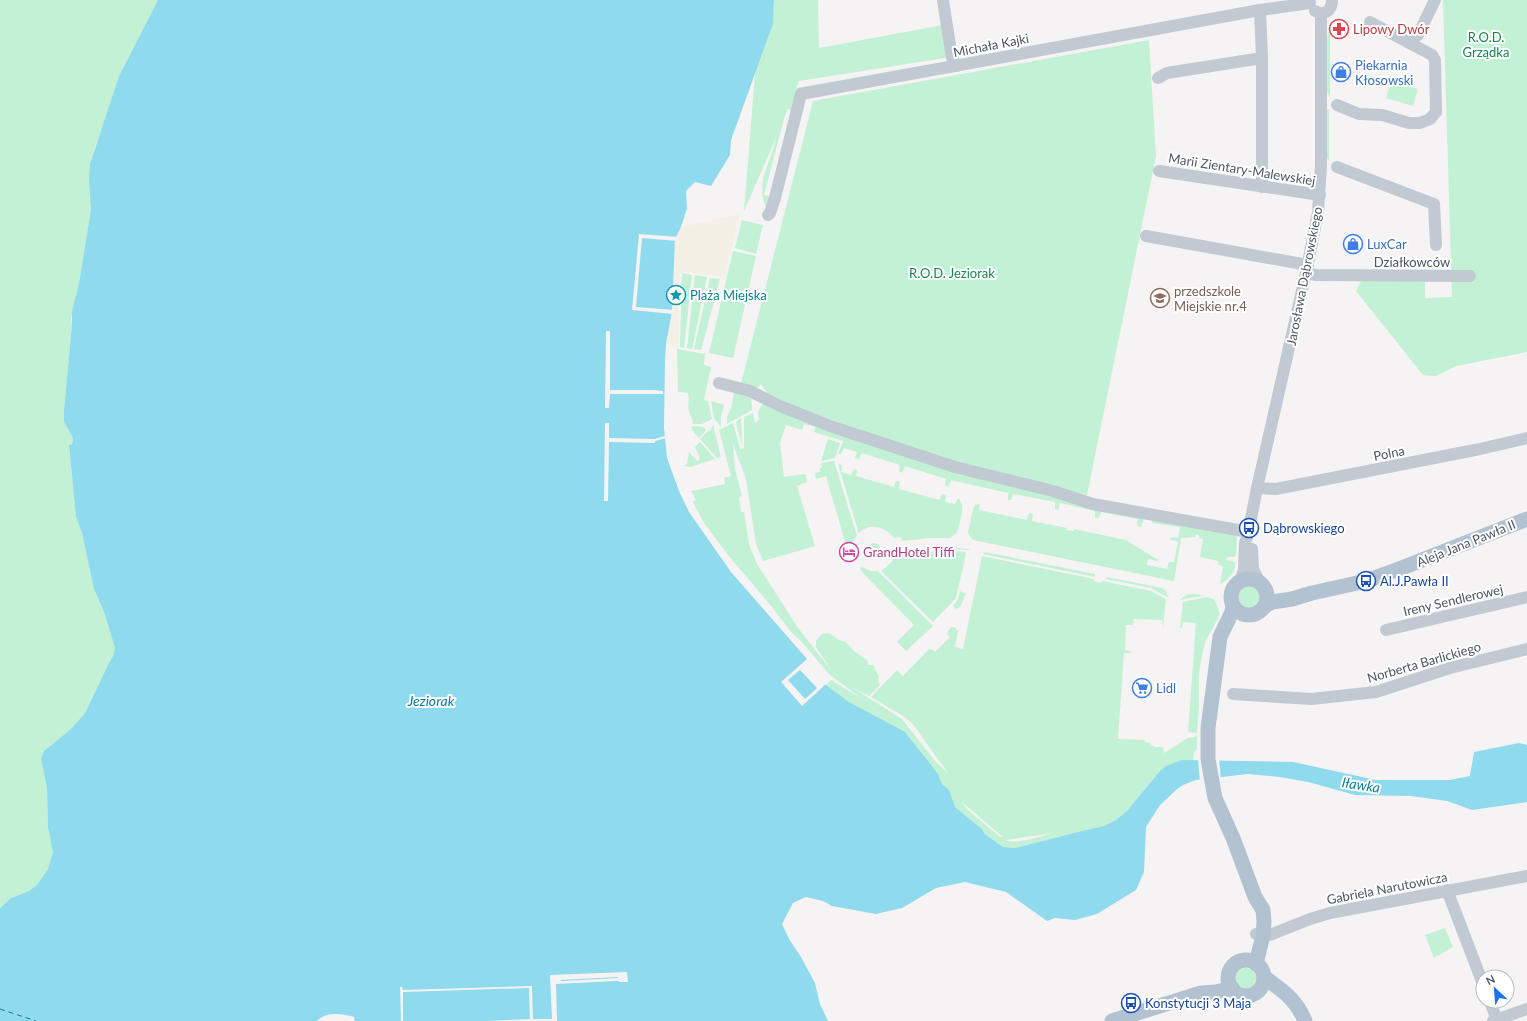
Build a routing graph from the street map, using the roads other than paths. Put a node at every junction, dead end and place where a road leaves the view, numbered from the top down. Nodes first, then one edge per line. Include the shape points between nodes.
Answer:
1 (944, 0) edge
2 (1332, 0) edge
3 (1435, 0) edge
4 (1311, 2) edge
5 (1260, 10) junction
6 (1321, 13) junction
7 (1370, 22) dead end
8 (1410, 42) junction
9 (1262, 58) junction
10 (957, 66) junction
11 (1158, 78) dead end
12 (1337, 105) dead end
13 (1337, 167) dead end
14 (1159, 171) dead end
15 (1262, 187) junction
16 (1320, 195) junction
17 (768, 215) dead end
18 (1146, 236) dead end
19 (1436, 245) dead end
20 (1307, 269) junction
21 (1470, 276) dead end
22 (719, 383) dead end
23 (1527, 438) edge
24 (1257, 488) junction
25 (1527, 519) edge
26 (1248, 533) junction
27 (1241, 580) junction
28 (1262, 585) junction
29 (1312, 593) junction
30 (1527, 597) edge
31 (1233, 606) junction
32 (1265, 606) junction
33 (1246, 615) junction
34 (1386, 630) dead end
35 (1220, 649) junction
36 (1527, 649) edge
37 (1233, 694) dead end
38 (1527, 876) edge
39 (1448, 890) junction
40 (1259, 935) junction
41 (1252, 962) junction
42 (1477, 969) edge
43 (1230, 983) junction
44 (1262, 983) junction
45 (1492, 1009) edge
46 (1527, 1009) edge
47 (1495, 1020) edge
48 (1112, 1021) edge
49 (1296, 1021) edge
50 (1305, 1021) edge

1 - 10 street via 952,58
2 - 6 street via 1330,9
3 - 8 street via 1418,35
4 - 5 street, Michała Kajki
4 - 6 street via 1314,10
5 - 9 street
5 - 10 street, Michała Kajki
6 - 16 street, Jarosława Dąbrowskiego
7 - 8 street
8 - 12 street via 1432,55 1435,60 1436,112 1430,119 1420,123 1409,123 1382,115 1360,114
9 - 11 street via 1167,73
9 - 15 street
10 - 17 street, Michała Kajki via 801,94 775,198
13 - 19 street via 1434,204
14 - 15 street, Marii Zientary-Malewskiej
15 - 16 street, Marii Zientary-Malewskiej
16 - 20 street, Jarosława Dąbrowskiego
18 - 20 street, Działkowców
20 - 21 street, Działkowców via 1316,275
20 - 24 street, Jarosława Dąbrowskiego
22 - 26 street via 750,391 834,427 956,467 1094,504
23 - 24 street, Polna via 1276,489
24 - 26 street, Jarosława Dąbrowskiego
25 - 29 main road, Aleja Jana Pawła II via 1400,570 1352,585
26 - 27 street, Jarosława Dąbrowskiego
26 - 28 street, Jarosława Dąbrowskiego via 1252,544 1253,569
27 - 28 main road via 1250,578
27 - 31 main road via 1232,591
28 - 29 main road, Aleja Jana Pawła II via 1272,591
28 - 32 main road via 1268,595
29 - 32 main road, Aleja Jana Pawła II
30 - 34 street, Ireny Sendlerowej
31 - 33 main road
31 - 35 main road via 1220,637
32 - 33 main road via 1257,614
33 - 35 main road via 1236,622
35 - 40 main road via 1210,713 1208,750 1212,786 1255,897 1263,910 1264,922
36 - 37 street, Norberta Barlickiego via 1450,668 1376,692 1311,699
38 - 39 street, Gabriela Narutowicza
39 - 40 street, Gabriela Narutowicza via 1330,913 1278,932
39 - 42 street
40 - 41 main road
41 - 43 main road via 1240,962 1234,966 1230,971
41 - 44 main road via 1260,967
43 - 44 main road via 1236,993 1242,996 1255,994
43 - 48 main road
44 - 49 main road via 1289,1007
44 - 50 main road via 1289,995
45 - 47 street
46 - 47 street

